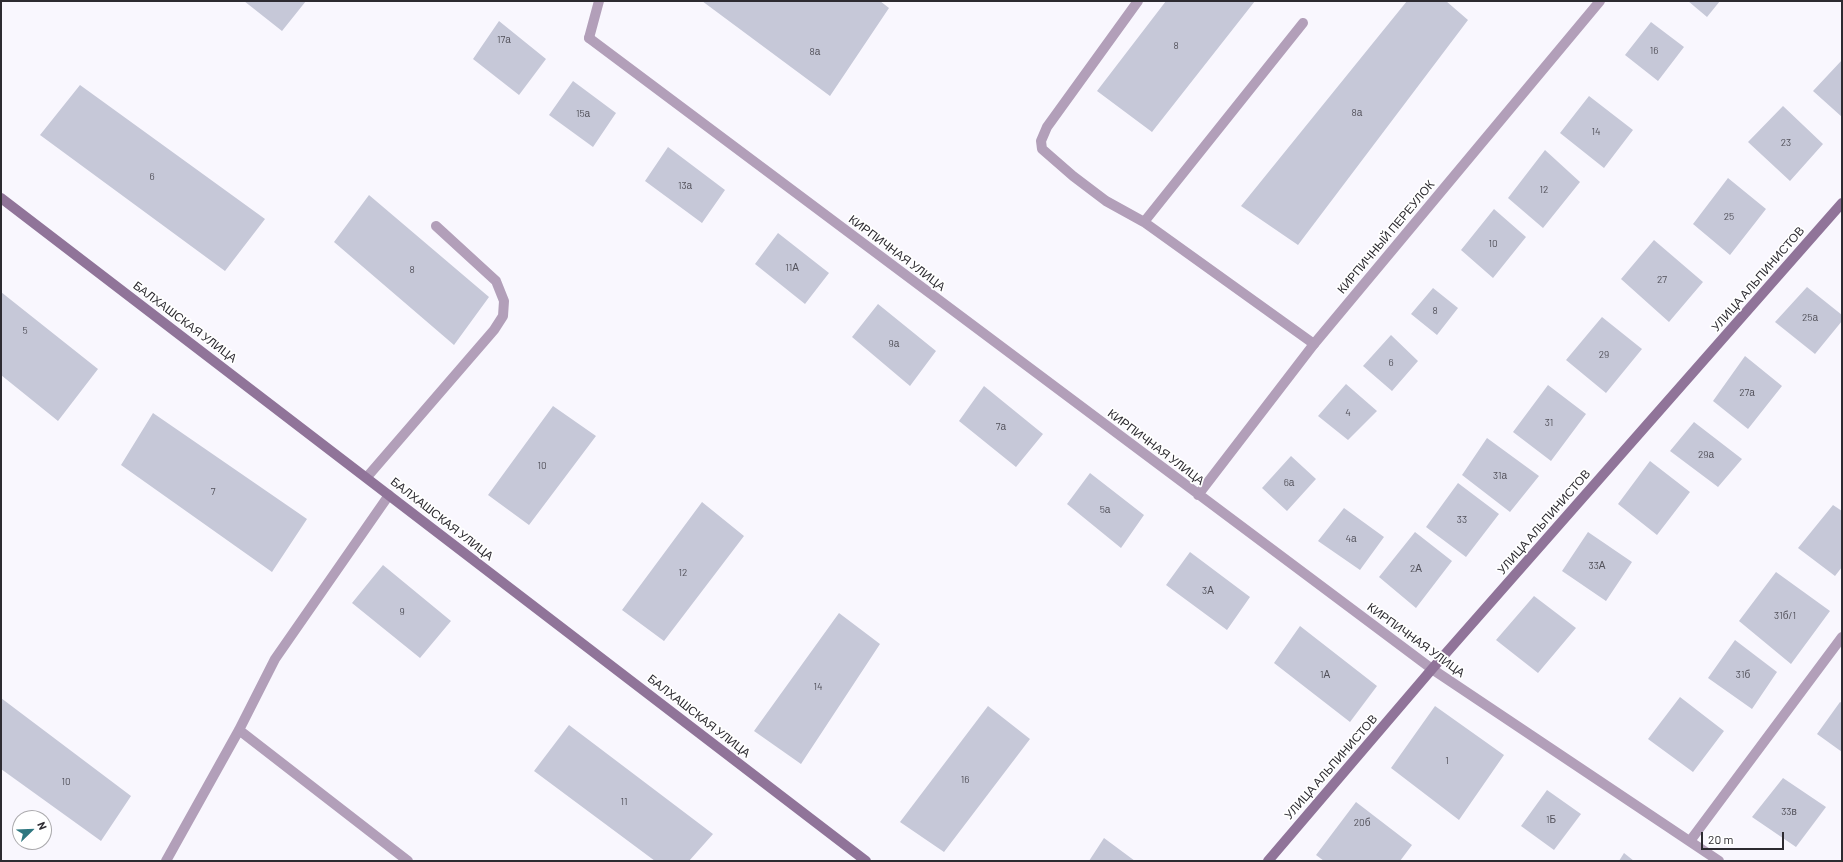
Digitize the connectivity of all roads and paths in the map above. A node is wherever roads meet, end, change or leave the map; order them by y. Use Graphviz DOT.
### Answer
graph roads {
  1 [pos="599,1"];
  2 [pos="1138,1"];
  3 [pos="1600,1"];
  4 [pos="1303,23"];
  5 [pos="1,198"];
  6 [pos="1842,203"];
  7 [pos="1144,222"];
  8 [pos="436,226"];
  9 [pos="1314,344"];
  10 [pos="367,477"];
  11 [pos="389,495"];
  12 [pos="1198,495"];
  13 [pos="1842,637"];
  14 [pos="1432,669"];
  15 [pos="239,730"];
  16 [pos="1690,841"];
  17 [pos="166,861"];
  18 [pos="408,861"];
  19 [pos="866,861"];
  20 [pos="1268,861"];
  21 [pos="1719,861"];
  1 -- 12 [label="street, КИРПИЧНАЯ УЛИЦА"];
  2 -- 7 [label="street"];
  3 -- 9 [label="street, КИРПИЧНЫЙ ПЕРЕУЛОК"];
  4 -- 7 [label="street"];
  5 -- 10 [label="street, БАЛХАШСКАЯ УЛИЦА"];
  6 -- 14 [label="street, УЛИЦА АЛЬПИНИСТОВ"];
  7 -- 9 [label="street"];
  8 -- 10 [label="street"];
  9 -- 12 [label="street, КИРПИЧНЫЙ ПЕРЕУЛОК"];
  10 -- 11 [label="street, БАЛХАШСКАЯ УЛИЦА"];
  11 -- 15 [label="street"];
  11 -- 19 [label="street, БАЛХАШСКАЯ УЛИЦА"];
  12 -- 14 [label="street, КИРПИЧНАЯ УЛИЦА"];
  13 -- 16 [label="street"];
  14 -- 16 [label="street, КИРПИЧНАЯ УЛИЦА"];
  14 -- 20 [label="street, УЛИЦА АЛЬПИНИСТОВ"];
  15 -- 17 [label="street"];
  15 -- 18 [label="street"];
  16 -- 21 [label="street, КИРПИЧНАЯ УЛИЦА"];
}
